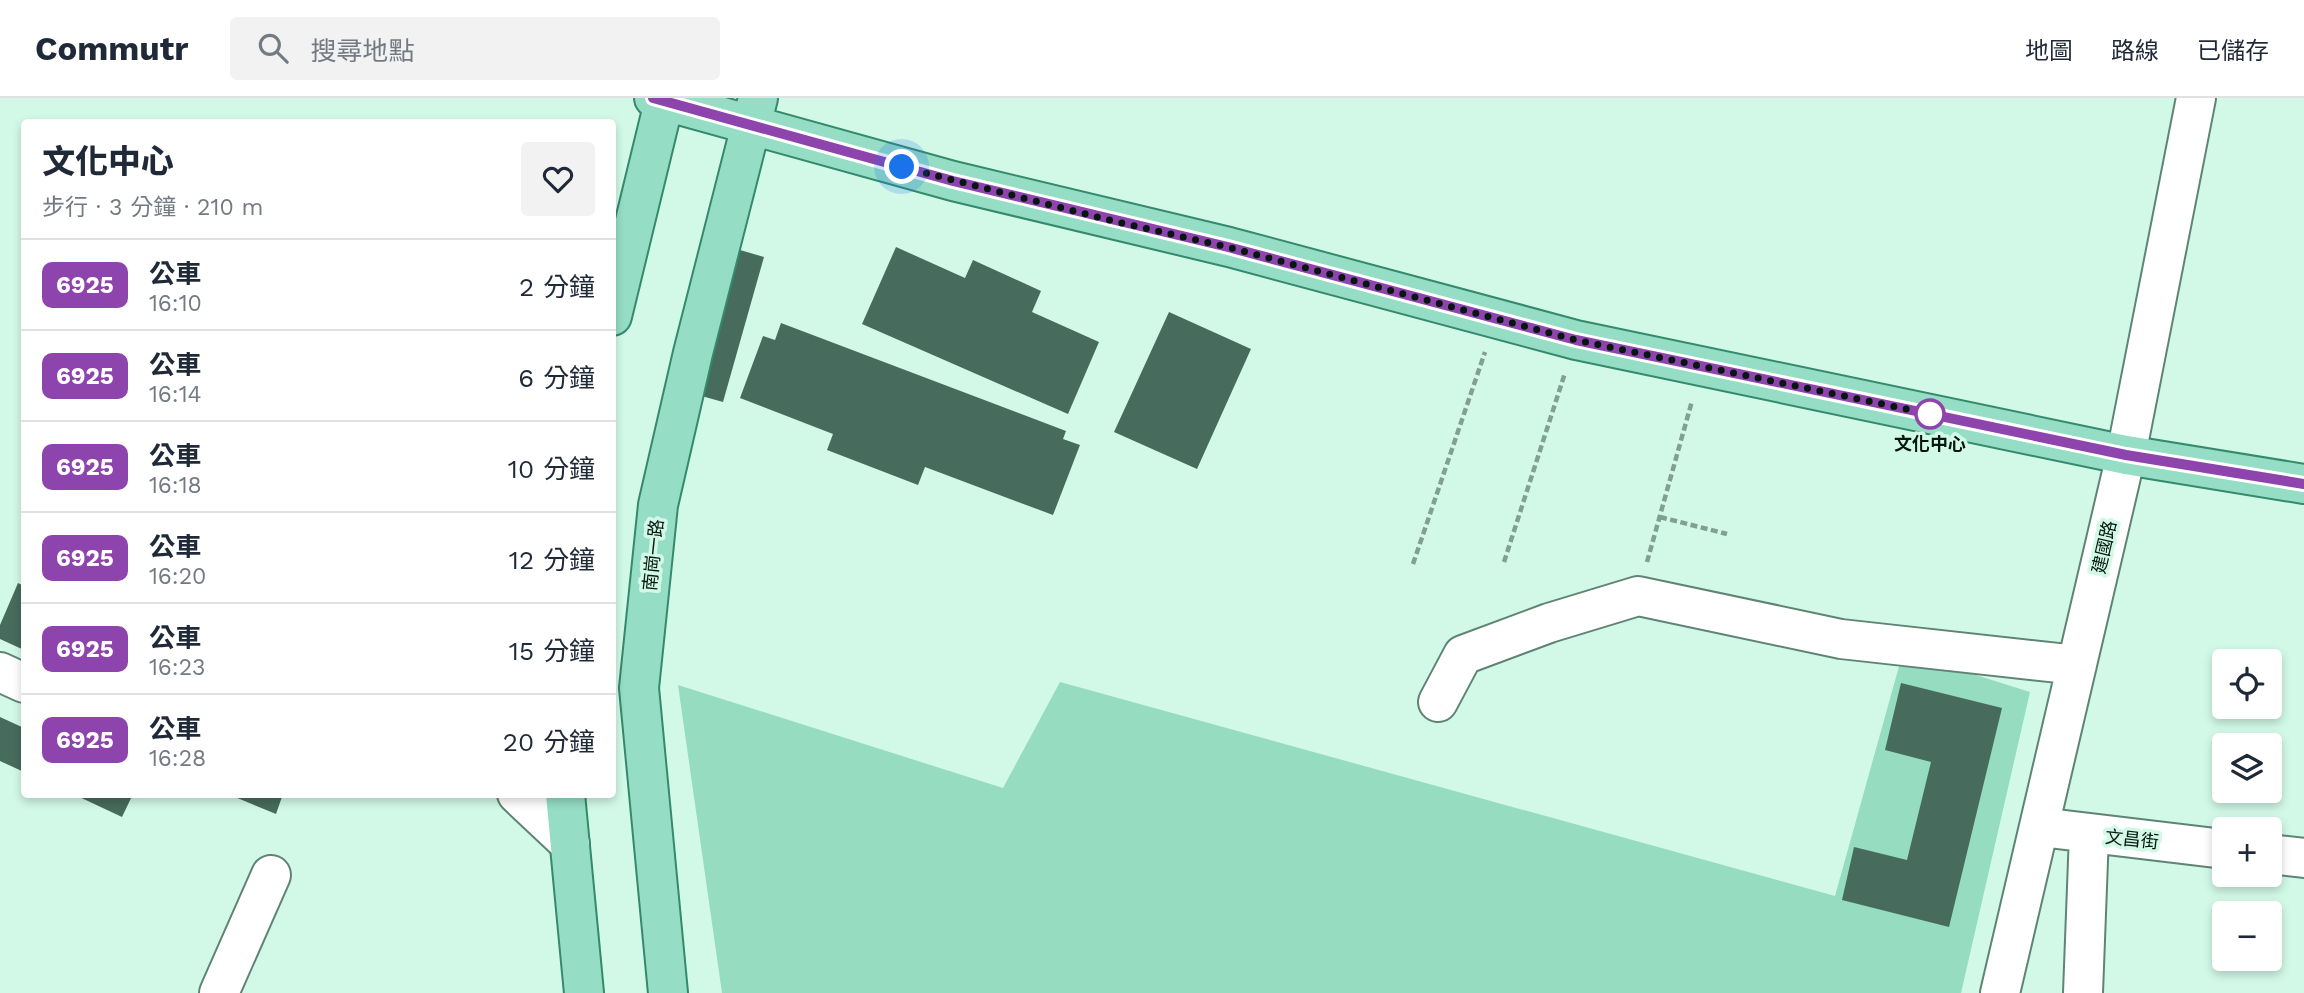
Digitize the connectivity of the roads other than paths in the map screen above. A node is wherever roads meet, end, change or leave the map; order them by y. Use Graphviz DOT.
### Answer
graph roads {
  1 [pos="2196,98"];
  2 [pos="661,99"];
  3 [pos="754,112"];
  4 [pos="616,298"];
  5 [pos="2126,455"];
  6 [pos="2304,484"];
  7 [pos="2077,665"];
  8 [pos="0,672"];
  9 [pos="21,682"];
  10 [pos="1438,702"];
  11 [pos="521,798"];
  12 [pos="565,798"];
  13 [pos="2040,827"];
  14 [pos="2089,834"];
  15 [pos="570,844"];
  16 [pos="2212,848"];
  17 [pos="2282,855"];
  18 [pos="2304,858"];
  19 [pos="271,875"];
  20 [pos="219,993"];
  21 [pos="584,993"];
  22 [pos="668,993"];
  23 [pos="2000,993"];
  24 [pos="2083,993"];
  1 -- 5 [label="street, 建國路"];
  2 -- 3 [label="main road"];
  2 -- 4 [label="main road"];
  3 -- 5 [label="main road"];
  3 -- 22 [label="main road, 南崗一路"];
  5 -- 6 [label="main road"];
  5 -- 7 [label="street, 建國路"];
  7 -- 10 [label="street"];
  7 -- 13 [label="street, 建國路"];
  8 -- 9 [label="street"];
  11 -- 15 [label="street"];
  12 -- 15 [label="main road"];
  13 -- 14 [label="street, 文昌街"];
  13 -- 23 [label="street, 建國路"];
  14 -- 16 [label="street, 文昌街"];
  14 -- 24 [label="street"];
  15 -- 21 [label="main road"];
  17 -- 18 [label="street"];
  19 -- 20 [label="street"];
}
